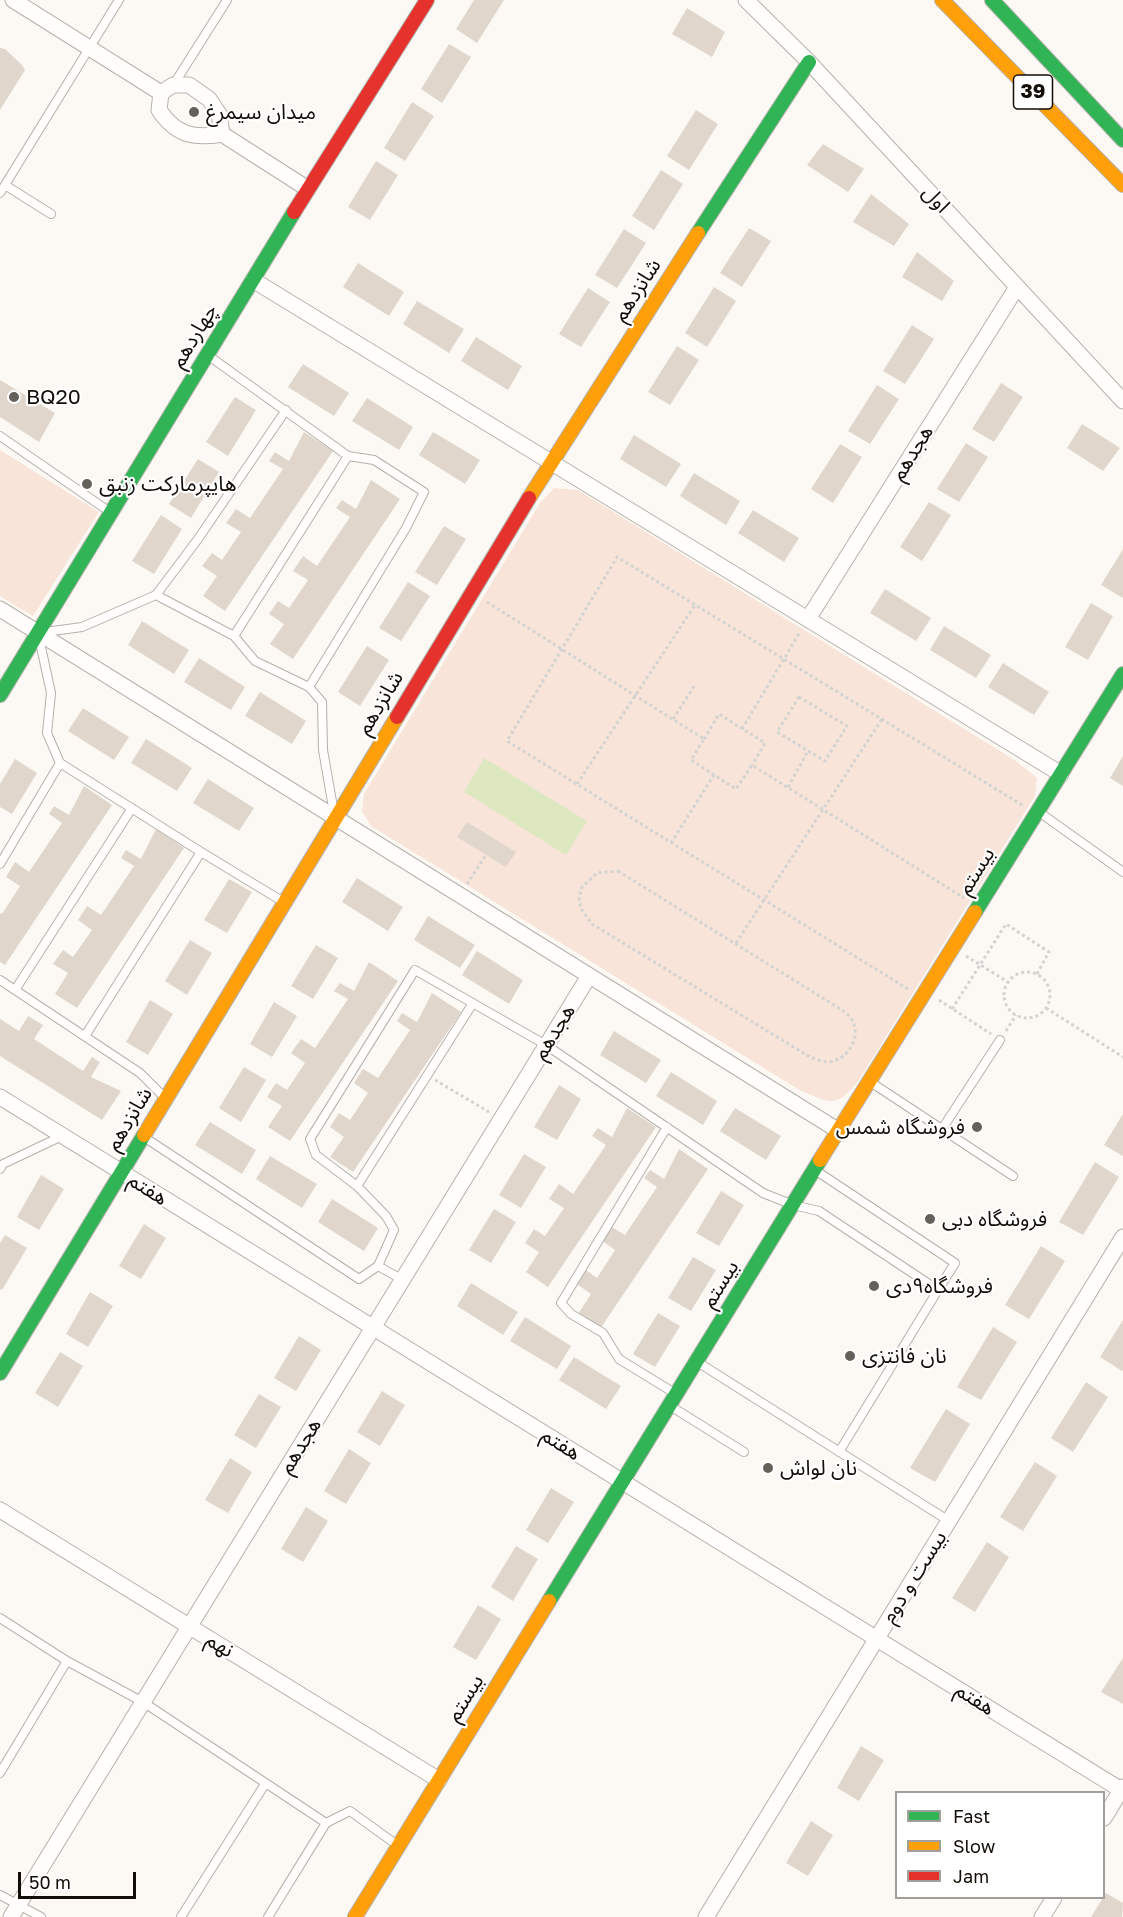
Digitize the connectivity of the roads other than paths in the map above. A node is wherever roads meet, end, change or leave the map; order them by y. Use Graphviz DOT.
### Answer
graph roads {
  1 [pos="13,0"];
  2 [pos="119,0"];
  3 [pos="228,0"];
  4 [pos="427,0"];
  5 [pos="746,0"];
  6 [pos="942,0"];
  7 [pos="992,0"];
  8 [pos="1007,0"];
  9 [pos="88,47"];
  10 [pos="1049,61"];
  11 [pos="809,62"];
  12 [pos="167,89"];
  13 [pos="222,134"];
  14 [pos="1123,140"];
  15 [pos="5,185"];
  16 [pos="1123,185"];
  17 [pos="308,189"];
  18 [pos="0,193"];
  19 [pos="51,214"];
  20 [pos="253,280"];
  21 [pos="1017,286"];
  22 [pos="207,355"];
  23 [pos="1123,401"];
  24 [pos="286,410"];
  25 [pos="0,436"];
  26 [pos="348,456"];
  27 [pos="551,462"];
  28 [pos="112,513"];
  29 [pos="156,595"];
  30 [pos="0,609"];
  31 [pos="808,619"];
  32 [pos="38,633"];
  33 [pos="234,636"];
  34 [pos="1123,674"];
  35 [pos="309,687"];
  36 [pos="0,695"];
  37 [pos="60,763"];
  38 [pos="1061,774"];
  39 [pos="132,808"];
  40 [pos="1038,811"];
  41 [pos="335,818"];
  42 [pos="201,852"];
  43 [pos="0,864"];
  44 [pos="1123,872"];
  45 [pos="284,902"];
  46 [pos="589,975"];
  47 [pos="0,980"];
  48 [pos="15,990"];
  49 [pos="473,1003"];
  50 [pos="85,1036"];
  51 [pos="1000,1040"];
  52 [pos="546,1045"];
  53 [pos="869,1081"];
  54 [pos="0,1098"];
  55 [pos="166,1099"];
  56 [pos="667,1127"];
  57 [pos="942,1129"];
  58 [pos="839,1131"];
  59 [pos="62,1136"];
  60 [pos="143,1136"];
  61 [pos="0,1169"];
  62 [pos="814,1170"];
  63 [pos="122,1173"];
  64 [pos="1013,1176"];
  65 [pos="357,1186"];
  66 [pos="793,1205"];
  67 [pos="1123,1237"];
  68 [pos="378,1266"];
  69 [pos="403,1280"];
  70 [pos="938,1290"];
  71 [pos="373,1328"];
  72 [pos="697,1361"];
  73 [pos="0,1373"];
  74 [pos="673,1400"];
  75 [pos="744,1452"];
  76 [pos="840,1452"];
  77 [pos="622,1482"];
  78 [pos="0,1510"];
  79 [pos="949,1521"];
  80 [pos="0,1618"];
  81 [pos="189,1626"];
  82 [pos="876,1638"];
  83 [pos="67,1661"];
  84 [pos="142,1702"];
  85 [pos="0,1773"];
  86 [pos="439,1780"];
  87 [pos="266,1784"];
  88 [pos="1122,1789"];
  89 [pos="1105,1816"];
  90 [pos="326,1823"];
  91 [pos="399,1846"];
  92 [pos="0,1895"];
  93 [pos="1053,1899"];
  94 [pos="15,1911"];
  95 [pos="41,1917"];
  96 [pos="181,1917"];
  97 [pos="268,1917"];
  98 [pos="355,1917"];
  99 [pos="706,1917"];
  100 [pos="1042,1917"];
  1 -- 9 [label="street"];
  2 -- 9 [label="lane"];
  3 -- 12 [label="lane"];
  4 -- 17 [label="street, چهاردهم"];
  5 -- 11 [label="street, اول"];
  6 -- 16 [label="street, 39"];
  7 -- 10 [label="street, 39"];
  8 -- 10 [label="street"];
  9 -- 12 [label="street"];
  9 -- 15 [label="lane"];
  10 -- 14 [label="street, 39"];
  11 -- 21 [label="street, اول"];
  11 -- 27 [label="street, شانزدهم"];
  12 -- 13 [label="street"];
  12 -- 13 [label="street"];
  13 -- 17 [label="street"];
  15 -- 18 [label="lane"];
  15 -- 19 [label="lane"];
  17 -- 20 [label="street, چهاردهم"];
  20 -- 22 [label="street, چهاردهم"];
  20 -- 27 [label="street"];
  21 -- 23 [label="street, اول"];
  21 -- 31 [label="street, هجدهم"];
  22 -- 24 [label="lane"];
  22 -- 28 [label="street, چهاردهم"];
  24 -- 26 [label="lane"];
  24 -- 29 [label="lane"];
  25 -- 28 [label="lane"];
  26 -- 33 [label="lane"];
  26 -- 35 [label="lane"];
  27 -- 31 [label="street"];
  27 -- 41 [label="street, شانزدهم"];
  28 -- 32 [label="street, چهاردهم"];
  29 -- 32 [label="lane"];
  29 -- 33 [label="lane"];
  30 -- 32 [label="street"];
  31 -- 38 [label="street"];
  32 -- 36 [label="street, چهاردهم"];
  32 -- 37 [label="lane"];
  32 -- 41 [label="street"];
  33 -- 35 [label="lane"];
  34 -- 38 [label="street, بیستم"];
  35 -- 41 [label="lane"];
  37 -- 39 [label="lane"];
  37 -- 43 [label="lane"];
  38 -- 40 [label="street, بیستم"];
  39 -- 42 [label="lane"];
  39 -- 48 [label="lane"];
  40 -- 44 [label="lane"];
  40 -- 53 [label="street, بیستم"];
  41 -- 45 [label="street, شانزدهم"];
  41 -- 46 [label="street"];
  42 -- 45 [label="lane"];
  42 -- 50 [label="lane"];
  45 -- 55 [label="street, شانزدهم"];
  46 -- 52 [label="street, هجدهم"];
  46 -- 58 [label="street"];
  47 -- 48 [label="lane"];
  48 -- 50 [label="lane"];
  49 -- 52 [label="lane"];
  49 -- 65 [label="lane"];
  49 -- 65 [label="lane"];
  50 -- 55 [label="lane"];
  51 -- 57 [label="lane"];
  52 -- 56 [label="lane"];
  52 -- 69 [label="street, هجدهم"];
  53 -- 57 [label="lane"];
  53 -- 58 [label="street, بیستم"];
  54 -- 59 [label="street, هفتم"];
  55 -- 60 [label="street, شانزدهم"];
  56 -- 66 [label="lane"];
  56 -- 74 [label="lane"];
  57 -- 64 [label="lane"];
  58 -- 62 [label="street, بیستم"];
  59 -- 61 [label="lane"];
  59 -- 63 [label="street, هفتم"];
  60 -- 63 [label="street, شانزدهم"];
  60 -- 68 [label="lane"];
  62 -- 66 [label="street, بیستم"];
  62 -- 70 [label="lane"];
  63 -- 71 [label="street, هفتم"];
  63 -- 73 [label="street, شانزدهم"];
  65 -- 68 [label="lane"];
  66 -- 70 [label="lane"];
  66 -- 72 [label="street, بیستم"];
  67 -- 79 [label="street, بیست و دوم"];
  68 -- 69 [label="lane"];
  69 -- 71 [label="street, هجدهم"];
  70 -- 76 [label="lane"];
  71 -- 77 [label="street, هفتم"];
  71 -- 81 [label="street, هجدهم"];
  72 -- 74 [label="street, بیستم"];
  72 -- 76 [label="lane"];
  74 -- 75 [label="lane"];
  74 -- 77 [label="street, بیستم"];
  76 -- 79 [label="lane"];
  77 -- 82 [label="street, هفتم"];
  77 -- 86 [label="street, بیستم"];
  78 -- 81 [label="street, نهم"];
  79 -- 82 [label="street, بیست و دوم"];
  80 -- 83 [label="lane"];
  81 -- 84 [label="street, هجدهم"];
  81 -- 86 [label="street, نهم"];
  82 -- 88 [label="street, هفتم"];
  82 -- 99 [label="street, بیست و دوم"];
  83 -- 84 [label="lane"];
  83 -- 85 [label="lane"];
  84 -- 87 [label="lane"];
  84 -- 94 [label="street, هجدهم"];
  86 -- 91 [label="street, بیستم"];
  87 -- 90 [label="lane"];
  87 -- 96 [label="lane"];
  88 -- 89 [label="street"];
  90 -- 91 [label="lane"];
  90 -- 97 [label="lane"];
  91 -- 98 [label="street, بیستم"];
  92 -- 94 [label="lane"];
  93 -- 100 [label="street"];
  94 -- 95 [label="lane"];
}
